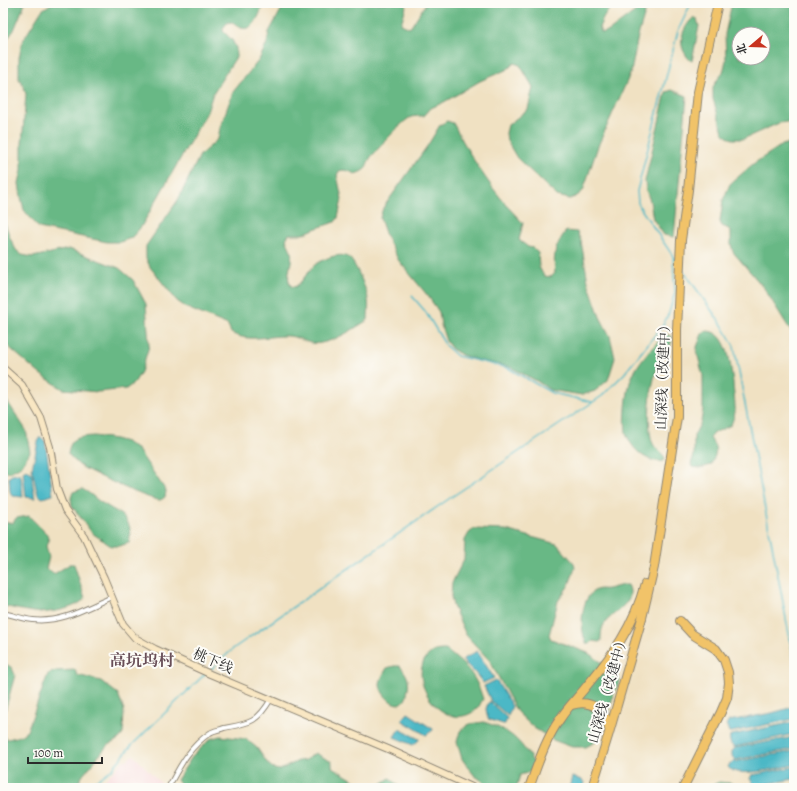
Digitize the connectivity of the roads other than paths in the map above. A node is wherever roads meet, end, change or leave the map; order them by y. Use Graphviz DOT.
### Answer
graph roads {
  1 [pos="718,3"];
  2 [pos="3,368"];
  3 [pos="660,526"];
  4 [pos="112,597"];
  5 [pos="3,613"];
  6 [pos="680,621"];
  7 [pos="271,699"];
  8 [pos="571,705"];
  9 [pos="610,733"];
  10 [pos="168,788"];
  11 [pos="474,788"];
  12 [pos="529,788"];
  13 [pos="592,788"];
  14 [pos="684,788"];
  1 -- 3 [label="highway, 山深线（改建中）"];
  2 -- 4 [label="main road, 桃下线"];
  3 -- 8 [label="highway"];
  3 -- 9 [label="highway, 山深线（改建中）"];
  4 -- 5 [label="street"];
  4 -- 7 [label="main road, 桃下线"];
  6 -- 14 [label="highway"];
  7 -- 10 [label="street"];
  7 -- 11 [label="main road, 桃下线"];
  8 -- 9 [label="highway"];
  8 -- 12 [label="highway"];
  9 -- 13 [label="highway, 山深线（改建中）"];
}
